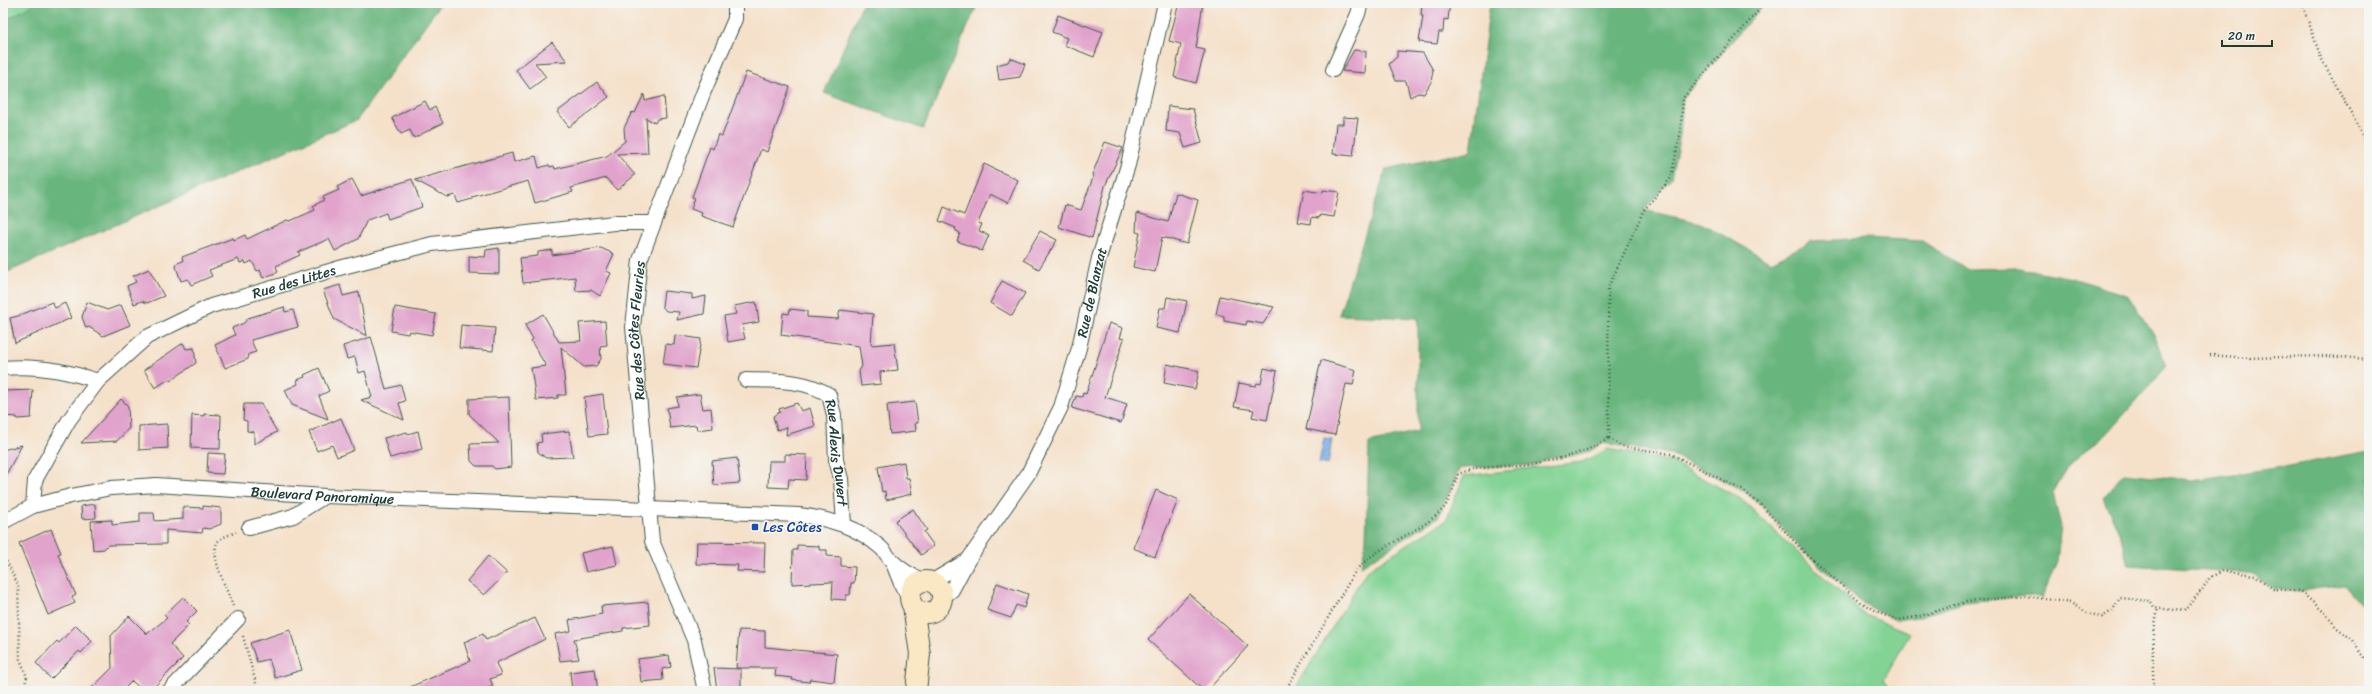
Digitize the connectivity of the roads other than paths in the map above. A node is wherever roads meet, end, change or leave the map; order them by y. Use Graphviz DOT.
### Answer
graph roads {
  1 [pos="735,3"];
  2 [pos="1165,3"];
  3 [pos="1361,3"];
  4 [pos="1333,70"];
  5 [pos="654,223"];
  6 [pos="3,368"];
  7 [pos="746,380"];
  8 [pos="98,381"];
  9 [pos="325,496"];
  10 [pos="33,506"];
  11 [pos="648,510"];
  12 [pos="3,522"];
  13 [pos="844,524"];
  14 [pos="249,528"];
  15 [pos="968,560"];
  16 [pos="892,561"];
  17 [pos="927,581"];
  18 [pos="912,603"];
  19 [pos="939,604"];
  20 [pos="238,619"];
  21 [pos="920,654"];
  22 [pos="169,691"];
  23 [pos="705,691"];
  24 [pos="916,691"];
  1 -- 5 [label="street, Rue des Côtes Fleuries"];
  2 -- 15 [label="street, Rue de Blanzat"];
  3 -- 4 [label="street"];
  5 -- 8 [label="street, Rue des Littes"];
  5 -- 11 [label="street, Rue des Côtes Fleuries"];
  6 -- 8 [label="street"];
  7 -- 13 [label="street, Rue Alexis Duvert"];
  8 -- 10 [label="street, Rue des Littes"];
  9 -- 10 [label="street, Boulevard Panoramique"];
  9 -- 11 [label="street, Boulevard Panoramique"];
  9 -- 14 [label="street"];
  10 -- 12 [label="street, Boulevard Panoramique"];
  11 -- 13 [label="street, Rue Alexis Duvert"];
  11 -- 23 [label="street, Rue des Côtes Fleuries"];
  13 -- 16 [label="street, Rue Alexis Duvert"];
  15 -- 17 [label="street, Rue de Blanzat"];
  15 -- 19 [label="street, Rue de Blanzat"];
  16 -- 17 [label="street, Rue Alexis Duvert"];
  16 -- 18 [label="street, Rue Alexis Duvert"];
  17 -- 18 [label="street"];
  17 -- 19 [label="street"];
  18 -- 19 [label="street"];
  18 -- 21 [label="street, Rue de Blanzat"];
  19 -- 21 [label="street, Rue de Blanzat"];
  20 -- 22 [label="street"];
  21 -- 24 [label="street, Rue de Blanzat"];
}
